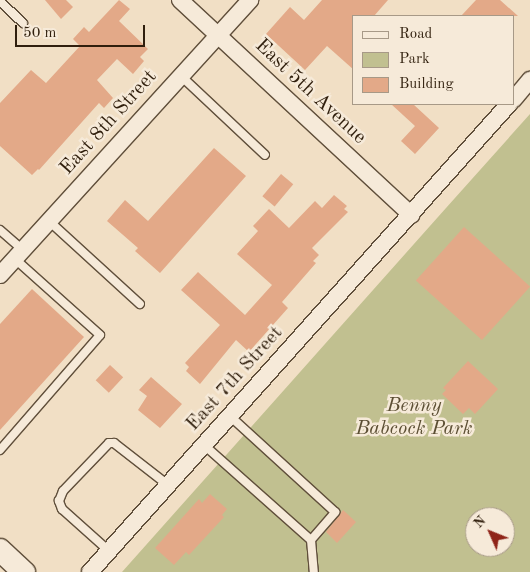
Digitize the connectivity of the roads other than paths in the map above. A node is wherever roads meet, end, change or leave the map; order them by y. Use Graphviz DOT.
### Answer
graph roads {
  1 [pos="180,0"];
  2 [pos="250,0"];
  3 [pos="0,1"];
  4 [pos="23,23"];
  5 [pos="218,35"];
  6 [pos="181,76"];
  7 [pos="530,80"];
  8 [pos="515,97"];
  9 [pos="508,105"];
  10 [pos="264,155"];
  11 [pos="411,215"];
  12 [pos="49,221"];
  13 [pos="0,230"];
  14 [pos="19,254"];
  15 [pos="0,275"];
  16 [pos="140,304"];
  17 [pos="230,416"];
  18 [pos="204,445"];
  19 [pos="0,450"];
  20 [pos="168,486"];
  21 [pos="311,540"];
  22 [pos="0,550"];
  23 [pos="109,551"];
  24 [pos="24,572"];
  25 [pos="90,572"];
  26 [pos="314,572"];
  1 -- 5 [label="street, East 5th Avenue"];
  2 -- 5 [label="street, East 8th Street"];
  3 -- 4 [label="lane"];
  5 -- 6 [label="street, East 8th Street"];
  5 -- 11 [label="street, East 5th Avenue"];
  6 -- 10 [label="lane"];
  6 -- 12 [label="street, East 8th Street"];
  7 -- 8 [label="street"];
  9 -- 11 [label="street, East 7th Street"];
  11 -- 17 [label="street, East 7th Street"];
  12 -- 14 [label="street, East 8th Street"];
  12 -- 16 [label="lane"];
  13 -- 14 [label="lane"];
  14 -- 15 [label="street, East 8th Street"];
  14 -- 19 [label="lane"];
  17 -- 18 [label="street, East 7th Street"];
  17 -- 21 [label="lane"];
  18 -- 20 [label="street, East 7th Street"];
  18 -- 21 [label="lane"];
  20 -- 23 [label="street, East 7th Street"];
  20 -- 23 [label="lane"];
  21 -- 26 [label="lane"];
  22 -- 24 [label="main road"];
  23 -- 25 [label="street, East 7th Street"];
}
